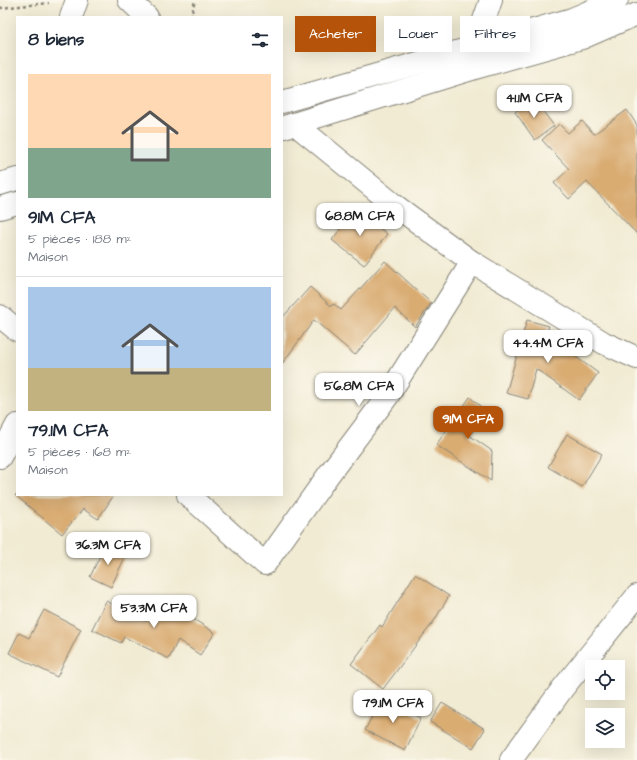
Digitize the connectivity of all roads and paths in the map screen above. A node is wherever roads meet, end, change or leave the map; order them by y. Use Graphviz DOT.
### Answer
graph roads {
  1 [pos="76,0"];
  2 [pos="129,0"];
  3 [pos="195,0"];
  4 [pos="491,0"];
  5 [pos="617,0"];
  6 [pos="0,8"];
  7 [pos="637,14"];
  8 [pos="71,16"];
  9 [pos="145,16"];
  10 [pos="192,16"];
  11 [pos="485,16"];
  12 [pos="530,31"];
  13 [pos="460,51"];
  14 [pos="283,102"];
  15 [pos="289,126"];
  16 [pos="16,179"];
  17 [pos="0,184"];
  18 [pos="16,203"];
  19 [pos="0,208"];
  20 [pos="472,262"];
  21 [pos="0,316"];
  22 [pos="16,329"];
  23 [pos="637,358"];
  24 [pos="16,427"];
  25 [pos="0,457"];
  26 [pos="189,496"];
  27 [pos="637,596"];
  28 [pos="511,760"];
  1 -- 6 [label="path"];
  1 -- 8 [label="street"];
  2 -- 9 [label="street"];
  3 -- 10 [label="path"];
  4 -- 11 [label="street"];
  5 -- 12 [label="street"];
  7 -- 15 [label="street"];
  13 -- 14 [label="street"];
  15 -- 20 [label="street"];
  16 -- 17 [label="street"];
  18 -- 19 [label="street"];
  20 -- 23 [label="street"];
  20 -- 26 [label="street"];
  21 -- 22 [label="street"];
  24 -- 25 [label="street"];
  27 -- 28 [label="street"];
}
